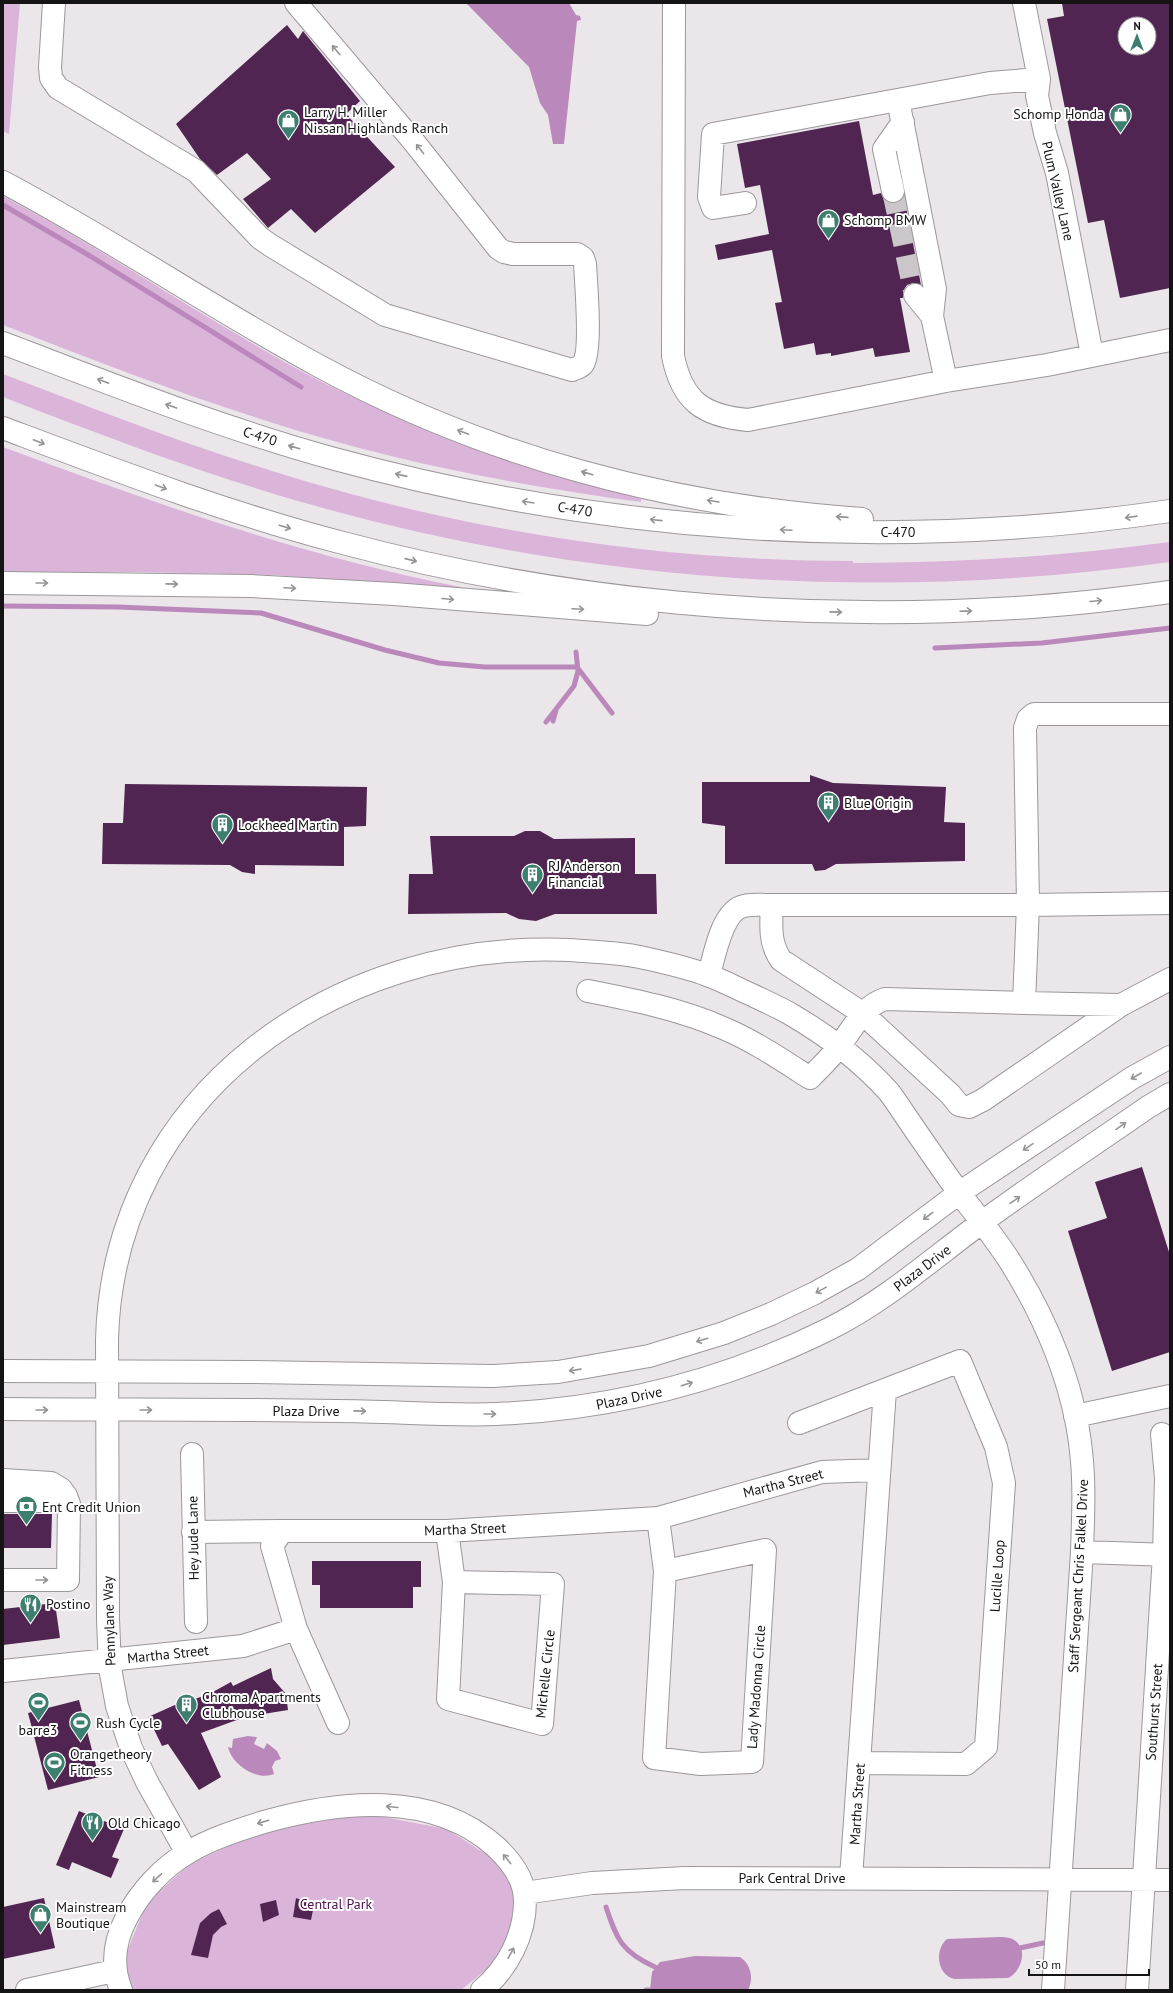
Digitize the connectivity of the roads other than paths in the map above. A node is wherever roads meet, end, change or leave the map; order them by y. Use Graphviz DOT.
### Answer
graph roads {
  1 [pos="54,3"];
  2 [pos="296,3"];
  3 [pos="674,3"];
  4 [pos="1024,3"];
  5 [pos="1039,79"];
  6 [pos="898,100"];
  7 [pos="903,122"];
  8 [pos="3,182"];
  9 [pos="893,191"];
  10 [pos="745,203"];
  11 [pos="915,295"];
  12 [pos="932,316"];
  13 [pos="1170,340"];
  14 [pos="3,343"];
  15 [pos="1092,355"];
  16 [pos="946,381"];
  17 [pos="3,428"];
  18 [pos="1170,511"];
  19 [pos="1091,521"];
  20 [pos="3,583"];
  21 [pos="1170,592"];
  22 [pos="798,610"];
  23 [pos="1170,714"];
  24 [pos="1170,902"];
  25 [pos="772,905"];
  26 [pos="1028,905"];
  27 [pos="709,975"];
  28 [pos="1170,979"];
  29 [pos="588,991"];
  30 [pos="1024,1003"];
  31 [pos="1121,1005"];
  32 [pos="862,1013"];
  33 [pos="840,1046"];
  34 [pos="1170,1057"];
  35 [pos="1170,1094"];
  36 [pos="959,1193"];
  37 [pos="983,1222"];
  38 [pos="3,1371"];
  39 [pos="107,1371"];
  40 [pos="885,1390"];
  41 [pos="1170,1396"];
  42 [pos="3,1409"];
  43 [pos="107,1410"];
  44 [pos="1075,1416"];
  45 [pos="799,1423"];
  46 [pos="1162,1434"];
  47 [pos="192,1454"];
  48 [pos="879,1470"];
  49 [pos="1168,1478"];
  50 [pos="3,1480"];
  51 [pos="3,1492"];
  52 [pos="3,1500"];
  53 [pos="67,1500"];
  54 [pos="658,1518"];
  55 [pos="282,1531"];
  56 [pos="447,1531"];
  57 [pos="192,1532"];
  58 [pos="1082,1552"];
  59 [pos="1167,1555"];
  60 [pos="665,1571"];
  61 [pos="3,1580"];
  62 [pos="454,1582"];
  63 [pos="196,1622"];
  64 [pos="296,1629"];
  65 [pos="110,1660"];
  66 [pos="3,1671"];
  67 [pos="338,1723"];
  68 [pos="860,1763"];
  69 [pos="187,1853"];
  70 [pos="852,1878"];
  71 [pos="1060,1879"];
  72 [pos="1144,1879"];
  73 [pos="1170,1880"];
  74 [pos="525,1893"];
  75 [pos="118,1980"];
  76 [pos="27,1990"];
  77 [pos="482,1990"];
  78 [pos="1053,1990"];
  79 [pos="1137,1990"];
  1 -- 2 [label="main road, one-way"];
  3 -- 16 [label="main road"];
  4 -- 5 [label="main road, Plum Valley Lane"];
  5 -- 6 [label="main road"];
  5 -- 15 [label="main road, Plum Valley Lane"];
  6 -- 7 [label="main road"];
  6 -- 10 [label="main road"];
  7 -- 9 [label="main road"];
  7 -- 12 [label="main road"];
  19 -- 8 [label="main road, one-way"];
  11 -- 12 [label="main road"];
  12 -- 16 [label="main road"];
  13 -- 15 [label="main road"];
  19 -- 14 [label="main road, C-470, one-way"];
  15 -- 16 [label="main road"];
  17 -- 22 [label="main road, one-way"];
  18 -- 19 [label="main road, C-470, one-way"];
  20 -- 22 [label="main road, one-way"];
  22 -- 21 [label="main road, one-way"];
  23 -- 26 [label="main road"];
  24 -- 26 [label="main road"];
  25 -- 26 [label="main road"];
  25 -- 27 [label="main road"];
  25 -- 32 [label="main road"];
  26 -- 30 [label="main road"];
  27 -- 33 [label="main road, Staff Sergeant Chris Falkel Drive"];
  27 -- 39 [label="main road, Pennylane Way"];
  28 -- 31 [label="main road"];
  29 -- 33 [label="main road"];
  30 -- 31 [label="main road"];
  30 -- 32 [label="main road"];
  31 -- 32 [label="main road"];
  32 -- 33 [label="main road"];
  33 -- 36 [label="main road, Staff Sergeant Chris Falkel Drive"];
  34 -- 36 [label="main road, one-way"];
  37 -- 35 [label="main road, Plaza Drive, one-way"];
  36 -- 37 [label="main road, Staff Sergeant Chris Falkel Drive"];
  36 -- 39 [label="main road, one-way"];
  43 -- 37 [label="main road, Plaza Drive, one-way"];
  37 -- 44 [label="main road, Staff Sergeant Chris Falkel Drive"];
  38 -- 39 [label="main road"];
  39 -- 43 [label="main road, Pennylane Way"];
  40 -- 45 [label="main road, Lucille Loop"];
  40 -- 48 [label="main road"];
  40 -- 68 [label="main road, Lucille Loop"];
  41 -- 44 [label="main road"];
  42 -- 43 [label="main road, Plaza Drive, one-way"];
  43 -- 65 [label="main road, Pennylane Way"];
  44 -- 58 [label="main road, Staff Sergeant Chris Falkel Drive"];
  46 -- 49 [label="main road, Southurst Street"];
  47 -- 57 [label="main road, Hey Jude Lane"];
  48 -- 54 [label="main road, Martha Street"];
  48 -- 68 [label="main road, Martha Street"];
  49 -- 59 [label="main road, Southurst Street"];
  50 -- 53 [label="main road"];
  51 -- 53 [label="main road"];
  52 -- 53 [label="main road"];
  61 -- 53 [label="main road, one-way"];
  54 -- 56 [label="main road, Martha Street"];
  54 -- 60 [label="main road, Lady Madonna Circle"];
  55 -- 56 [label="main road, Martha Street"];
  55 -- 57 [label="main road, Martha Street"];
  55 -- 64 [label="main road"];
  56 -- 62 [label="main road, Michelle Circle"];
  57 -- 63 [label="main road, Hey Jude Lane"];
  58 -- 59 [label="main road"];
  58 -- 71 [label="main road, Staff Sergeant Chris Falkel Drive"];
  59 -- 72 [label="main road, Southurst Street"];
  60 -- 60 [label="main road, Lady Madonna Circle"];
  62 -- 62 [label="main road, Michelle Circle"];
  64 -- 65 [label="main road, Martha Street"];
  64 -- 67 [label="main road"];
  65 -- 66 [label="main road, Martha Street"];
  65 -- 69 [label="main road, Pennylane Way"];
  68 -- 70 [label="main road, Martha Street"];
  74 -- 69 [label="main road, one-way"];
  69 -- 75 [label="main road, one-way"];
  70 -- 71 [label="main road, Park Central Drive"];
  70 -- 74 [label="main road, Park Central Drive"];
  71 -- 72 [label="main road, Park Central Drive"];
  71 -- 78 [label="main road, Staff Sergeant Chris Falkel Drive"];
  72 -- 73 [label="main road, Park Central Drive"];
  72 -- 79 [label="main road, Southurst Street"];
  77 -- 74 [label="main road, one-way"];
  75 -- 76 [label="main road"];
}
